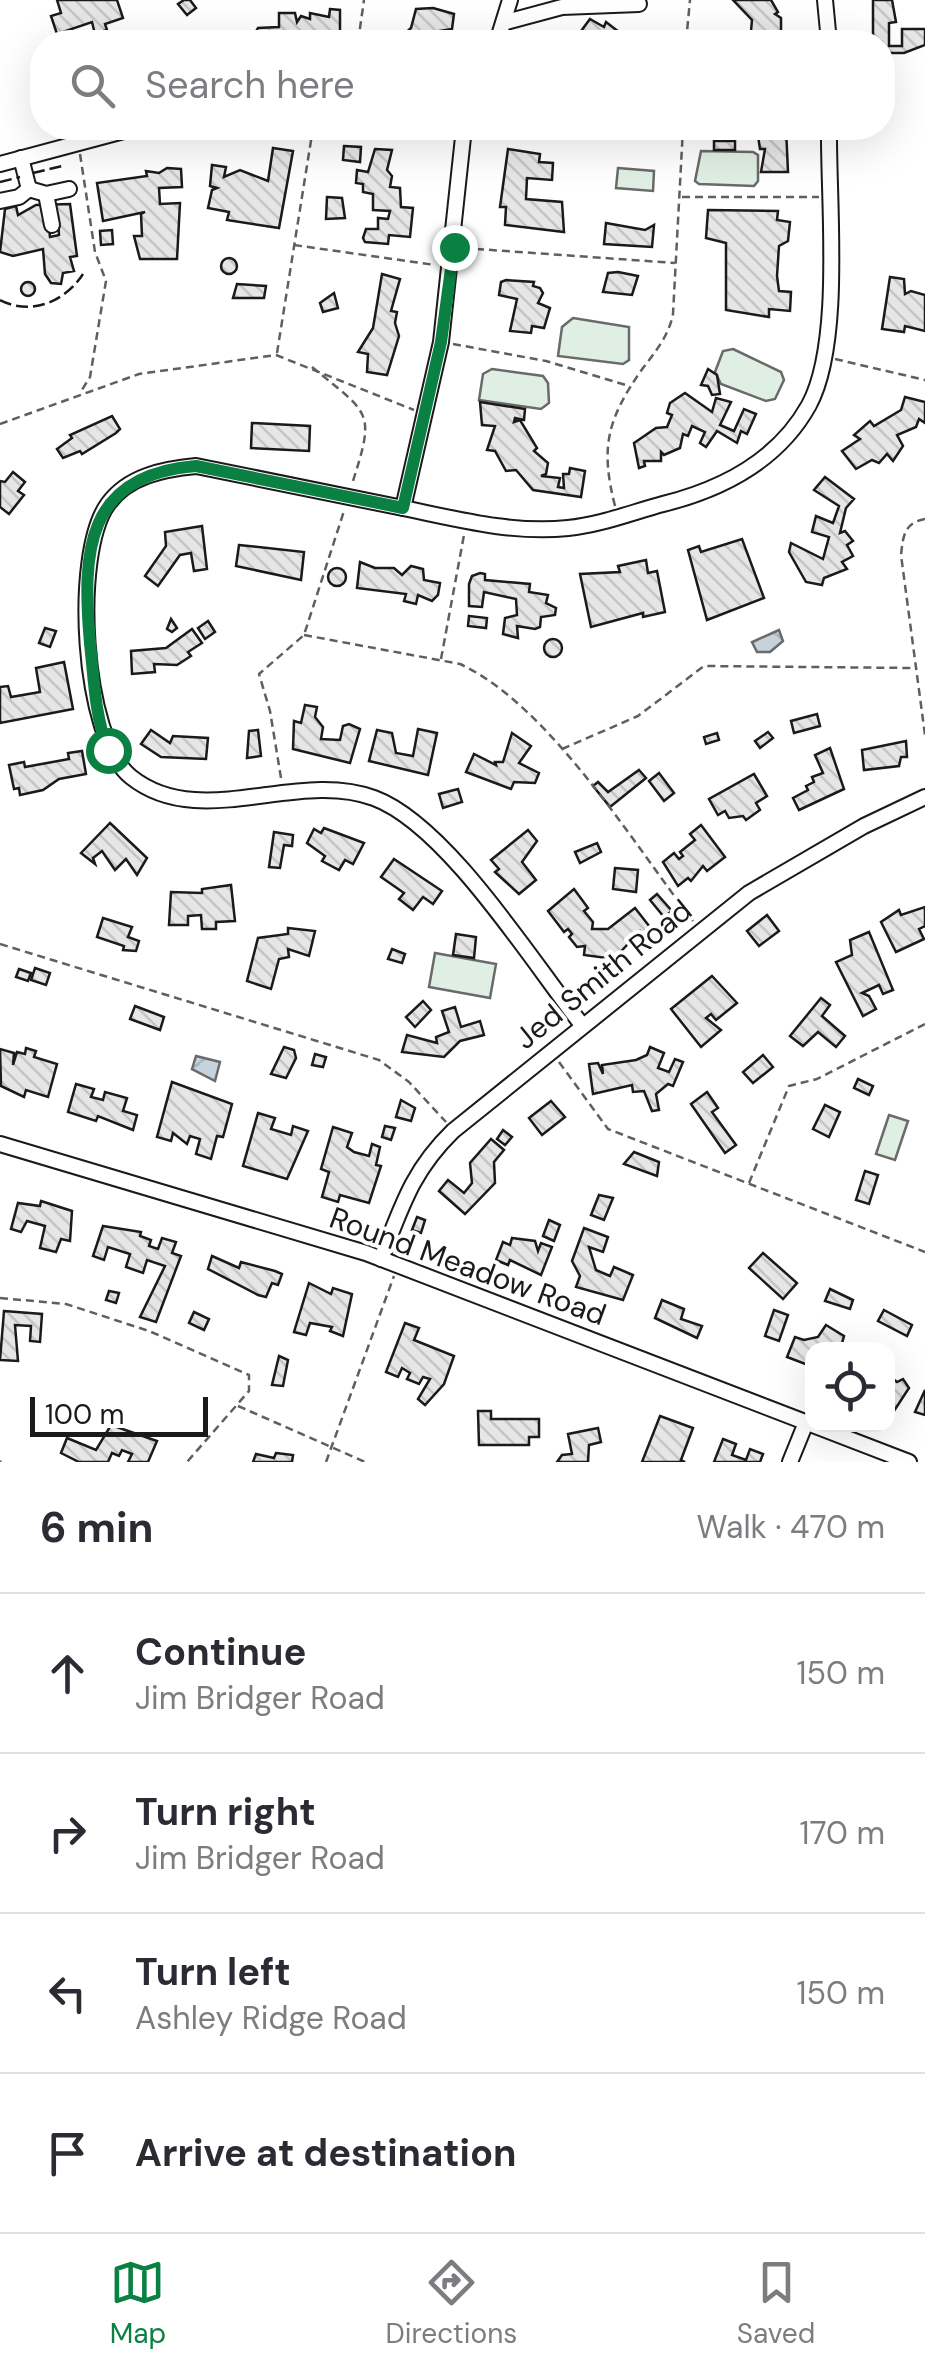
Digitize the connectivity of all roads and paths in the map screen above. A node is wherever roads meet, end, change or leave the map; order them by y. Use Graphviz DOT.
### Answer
graph roads {
  1 [pos="364,0"];
  2 [pos="510,0"];
  3 [pos="690,0"];
  4 [pos="825,0"];
  5 [pos="638,4"];
  6 [pos="506,22"];
  7 [pos="360,30"];
  8 [pos="502,30"];
  9 [pos="687,30"];
  10 [pos="829,30"];
  11 [pos="89,140"];
  12 [pos="311,140"];
  13 [pos="463,140"];
  14 [pos="682,140"];
  15 [pos="829,140"];
  16 [pos="78,143"];
  17 [pos="21,158"];
  18 [pos="0,164"];
  19 [pos="29,189"];
  20 [pos="69,189"];
  21 [pos="46,194"];
  22 [pos="680,196"];
  23 [pos="828,198"];
  24 [pos="0,201"];
  25 [pos="52,226"];
  26 [pos="294,245"];
  27 [pos="454,247"];
  28 [pos="676,263"];
  29 [pos="451,267"];
  30 [pos="441,342"];
  31 [pos="276,355"];
  32 [pos="824,356"];
  33 [pos="925,380"];
  34 [pos="630,386"];
  35 [pos="80,394"];
  36 [pos="424,415"];
  37 [pos="0,424"];
  38 [pos="403,508"];
  39 [pos="618,516"];
  40 [pos="925,519"];
  41 [pos="467,522"];
  42 [pos="440,661"];
  43 [pos="915,668"];
  44 [pos="925,736"];
  45 [pos="561,750"];
  46 [pos="283,792"];
  47 [pos="925,797"];
  48 [pos="693,921"];
  49 [pos="0,944"];
  50 [pos="925,1024"];
  51 [pos="582,1025"];
  52 [pos="551,1050"];
  53 [pos="453,1131"];
  54 [pos="0,1144"];
  55 [pos="748,1184"];
  56 [pos="925,1252"];
  57 [pos="381,1259"];
  58 [pos="398,1265"];
  59 [pos="0,1298"];
  60 [pos="237,1405"];
  61 [pos="805,1425"];
  62 [pos="825,1432"];
  63 [pos="330,1445"];
  64 [pos="187,1462"];
  65 [pos="326,1462"];
  66 [pos="365,1462"];
  67 [pos="790,1462"];
  68 [pos="909,1462"];
  1 -- 7 [label="path"];
  2 -- 6 [label="street"];
  3 -- 9 [label="path"];
  4 -- 10 [label="street"];
  5 -- 6 [label="street"];
  6 -- 8 [label="street"];
  11 -- 16 [label="street"];
  12 -- 26 [label="path"];
  13 -- 27 [label="street"];
  14 -- 22 [label="path"];
  15 -- 23 [label="street"];
  16 -- 17 [label="street"];
  16 -- 35 [label="path"];
  17 -- 18 [label="street"];
  17 -- 19 [label="street"];
  19 -- 21 [label="street"];
  19 -- 24 [label="street"];
  20 -- 21 [label="street"];
  21 -- 25 [label="street"];
  22 -- 23 [label="path"];
  22 -- 28 [label="path"];
  23 -- 32 [label="street"];
  26 -- 29 [label="path"];
  26 -- 31 [label="path"];
  27 -- 28 [label="path"];
  27 -- 29 [label="street"];
  28 -- 34 [label="path"];
  29 -- 30 [label="street"];
  30 -- 34 [label="path"];
  30 -- 36 [label="street"];
  31 -- 35 [label="path"];
  31 -- 36 [label="path"];
  32 -- 33 [label="path"];
  32 -- 39 [label="street"];
  34 -- 39 [label="path"];
  35 -- 37 [label="path"];
  36 -- 38 [label="street"];
  38 -- 41 [label="street"];
  38 -- 46 [label="street"];
  39 -- 41 [label="street"];
  40 -- 43 [label="path"];
  41 -- 42 [label="path"];
  42 -- 45 [label="path"];
  42 -- 46 [label="path"];
  43 -- 44 [label="path"];
  43 -- 45 [label="path"];
  45 -- 48 [label="path"];
  46 -- 51 [label="street"];
  47 -- 51 [label="street, Jed Smith Road"];
  49 -- 53 [label="path"];
  50 -- 55 [label="path"];
  51 -- 52 [label="street, Jed Smith Road"];
  52 -- 53 [label="street, Jed Smith Road"];
  52 -- 55 [label="path"];
  53 -- 57 [label="street, Jed Smith Road"];
  54 -- 57 [label="street, Round Meadow Road"];
  55 -- 56 [label="path"];
  57 -- 58 [label="street, Round Meadow Road"];
  58 -- 61 [label="street, Round Meadow Road"];
  58 -- 63 [label="path"];
  59 -- 60 [label="path"];
  60 -- 63 [label="path"];
  60 -- 64 [label="path"];
  61 -- 67 [label="street"];
  62 -- 68 [label="street, Round Meadow Road"];
  63 -- 65 [label="path"];
  63 -- 66 [label="path"];
}
